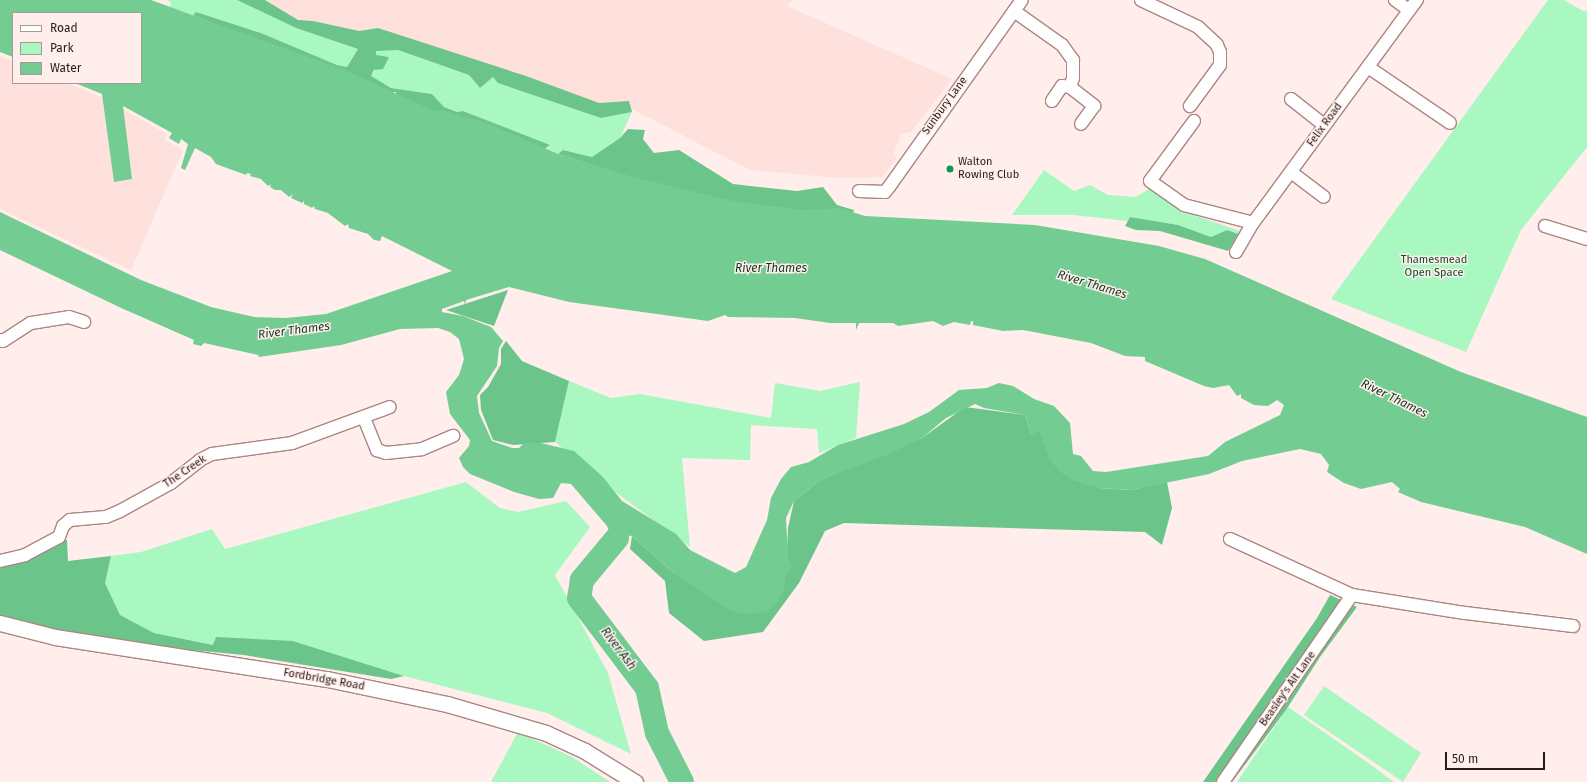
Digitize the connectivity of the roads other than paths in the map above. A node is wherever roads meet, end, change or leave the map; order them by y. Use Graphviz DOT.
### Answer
graph roads {
  1 [pos="1022,0"];
  2 [pos="1141,0"];
  3 [pos="1395,0"];
  4 [pos="1417,0"];
  5 [pos="1409,10"];
  6 [pos="1014,11"];
  7 [pos="1368,67"];
  8 [pos="1070,87"];
  9 [pos="1291,99"];
  10 [pos="1052,101"];
  11 [pos="1190,106"];
  12 [pos="1194,121"];
  13 [pos="1450,123"];
  14 [pos="1080,124"];
  15 [pos="1324,125"];
  16 [pos="1291,172"];
  17 [pos="859,191"];
  18 [pos="1324,197"];
  19 [pos="1253,223"];
  20 [pos="1545,226"];
  21 [pos="1587,239"];
  22 [pos="1236,252"];
  23 [pos="84,322"];
  24 [pos="0,340"];
  25 [pos="390,407"];
  26 [pos="364,418"];
  27 [pos="454,436"];
  28 [pos="1230,540"];
  29 [pos="0,562"];
  30 [pos="1352,595"];
  31 [pos="0,623"];
  32 [pos="1573,626"];
  33 [pos="635,782"];
  34 [pos="1223,782"];
  1 -- 6 [label="street, Sunbury Lane"];
  2 -- 11 [label="street"];
  3 -- 5 [label="street"];
  4 -- 5 [label="street, Felix Road"];
  5 -- 7 [label="street, Felix Road"];
  6 -- 8 [label="street"];
  6 -- 17 [label="street, Sunbury Lane"];
  7 -- 13 [label="street"];
  7 -- 15 [label="street, Felix Road"];
  8 -- 10 [label="street"];
  8 -- 14 [label="street"];
  9 -- 15 [label="street"];
  12 -- 19 [label="street"];
  15 -- 16 [label="street, Felix Road"];
  16 -- 18 [label="street"];
  16 -- 19 [label="street, Felix Road"];
  19 -- 22 [label="street, Felix Road"];
  20 -- 21 [label="street"];
  23 -- 24 [label="street"];
  25 -- 26 [label="street, The Creek"];
  26 -- 27 [label="street"];
  26 -- 29 [label="street, The Creek"];
  28 -- 30 [label="street"];
  30 -- 32 [label="street"];
  30 -- 34 [label="street, Beasley's Ait Lane"];
  31 -- 33 [label="street, Fordbridge Road"];
}
